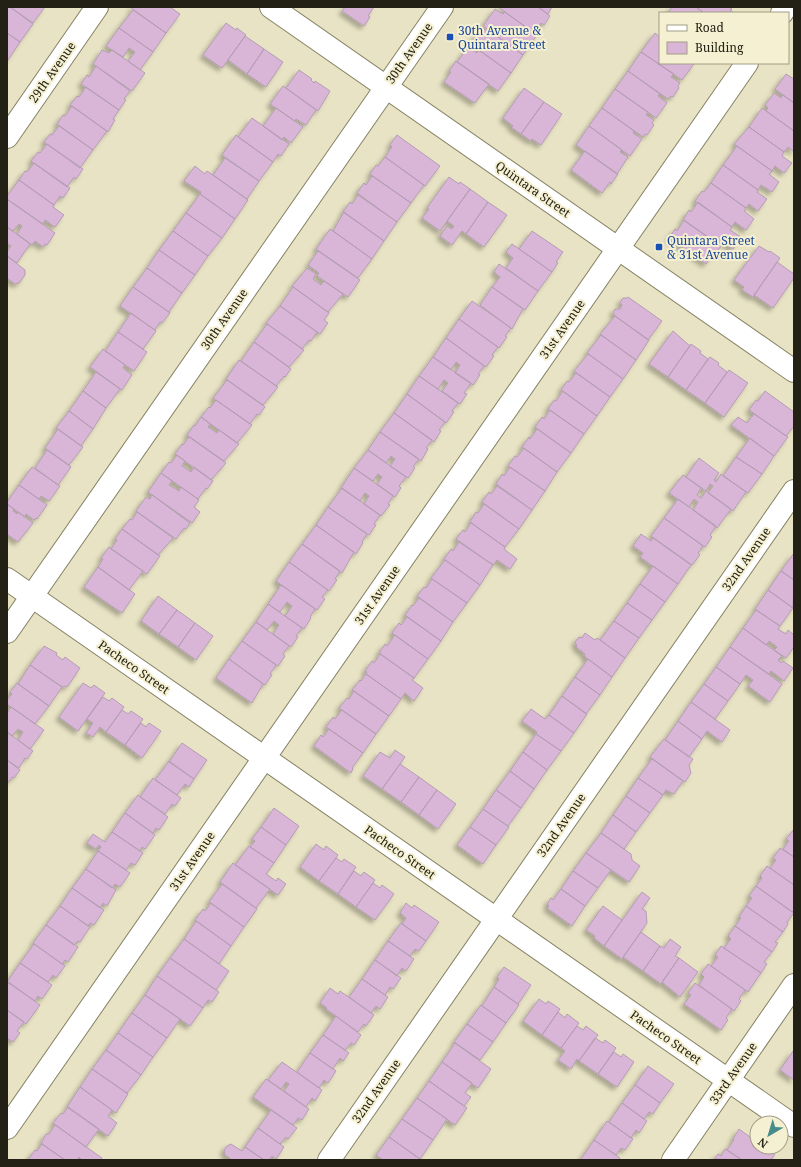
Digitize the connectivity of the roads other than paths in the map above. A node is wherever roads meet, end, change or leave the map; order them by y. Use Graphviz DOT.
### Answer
graph roads {
  1 [pos="97,7"];
  2 [pos="271,7"];
  3 [pos="442,7"];
  4 [pos="746,64"];
  5 [pos="386,87"];
  6 [pos="7,137"];
  7 [pos="618,248"];
  8 [pos="794,371"];
  9 [pos="794,491"];
  10 [pos="7,578"];
  11 [pos="32,596"];
  12 [pos="7,632"];
  13 [pos="264,758"];
  14 [pos="496,919"];
  15 [pos="794,986"];
  16 [pos="728,1080"];
  17 [pos="794,1126"];
  18 [pos="7,1128"];
  19 [pos="329,1160"];
  20 [pos="673,1160"];
  1 -- 6 [label="street, 29th Avenue"];
  2 -- 5 [label="street, Quintara Street"];
  3 -- 5 [label="street, 30th Avenue"];
  4 -- 7 [label="street, 31st Avenue"];
  5 -- 7 [label="street, Quintara Street"];
  5 -- 11 [label="street, 30th Avenue"];
  7 -- 8 [label="street, Quintara Street"];
  7 -- 13 [label="street, 31st Avenue"];
  9 -- 14 [label="street, 32nd Avenue"];
  10 -- 11 [label="street, Pacheco Street"];
  11 -- 12 [label="street, 30th Avenue"];
  11 -- 13 [label="street, Pacheco Street"];
  13 -- 14 [label="street, Pacheco Street"];
  13 -- 18 [label="street, 31st Avenue"];
  14 -- 16 [label="street, Pacheco Street"];
  14 -- 19 [label="street, 32nd Avenue"];
  15 -- 16 [label="street, 33rd Avenue"];
  16 -- 17 [label="street, Pacheco Street"];
  16 -- 20 [label="street, 33rd Avenue"];
}
